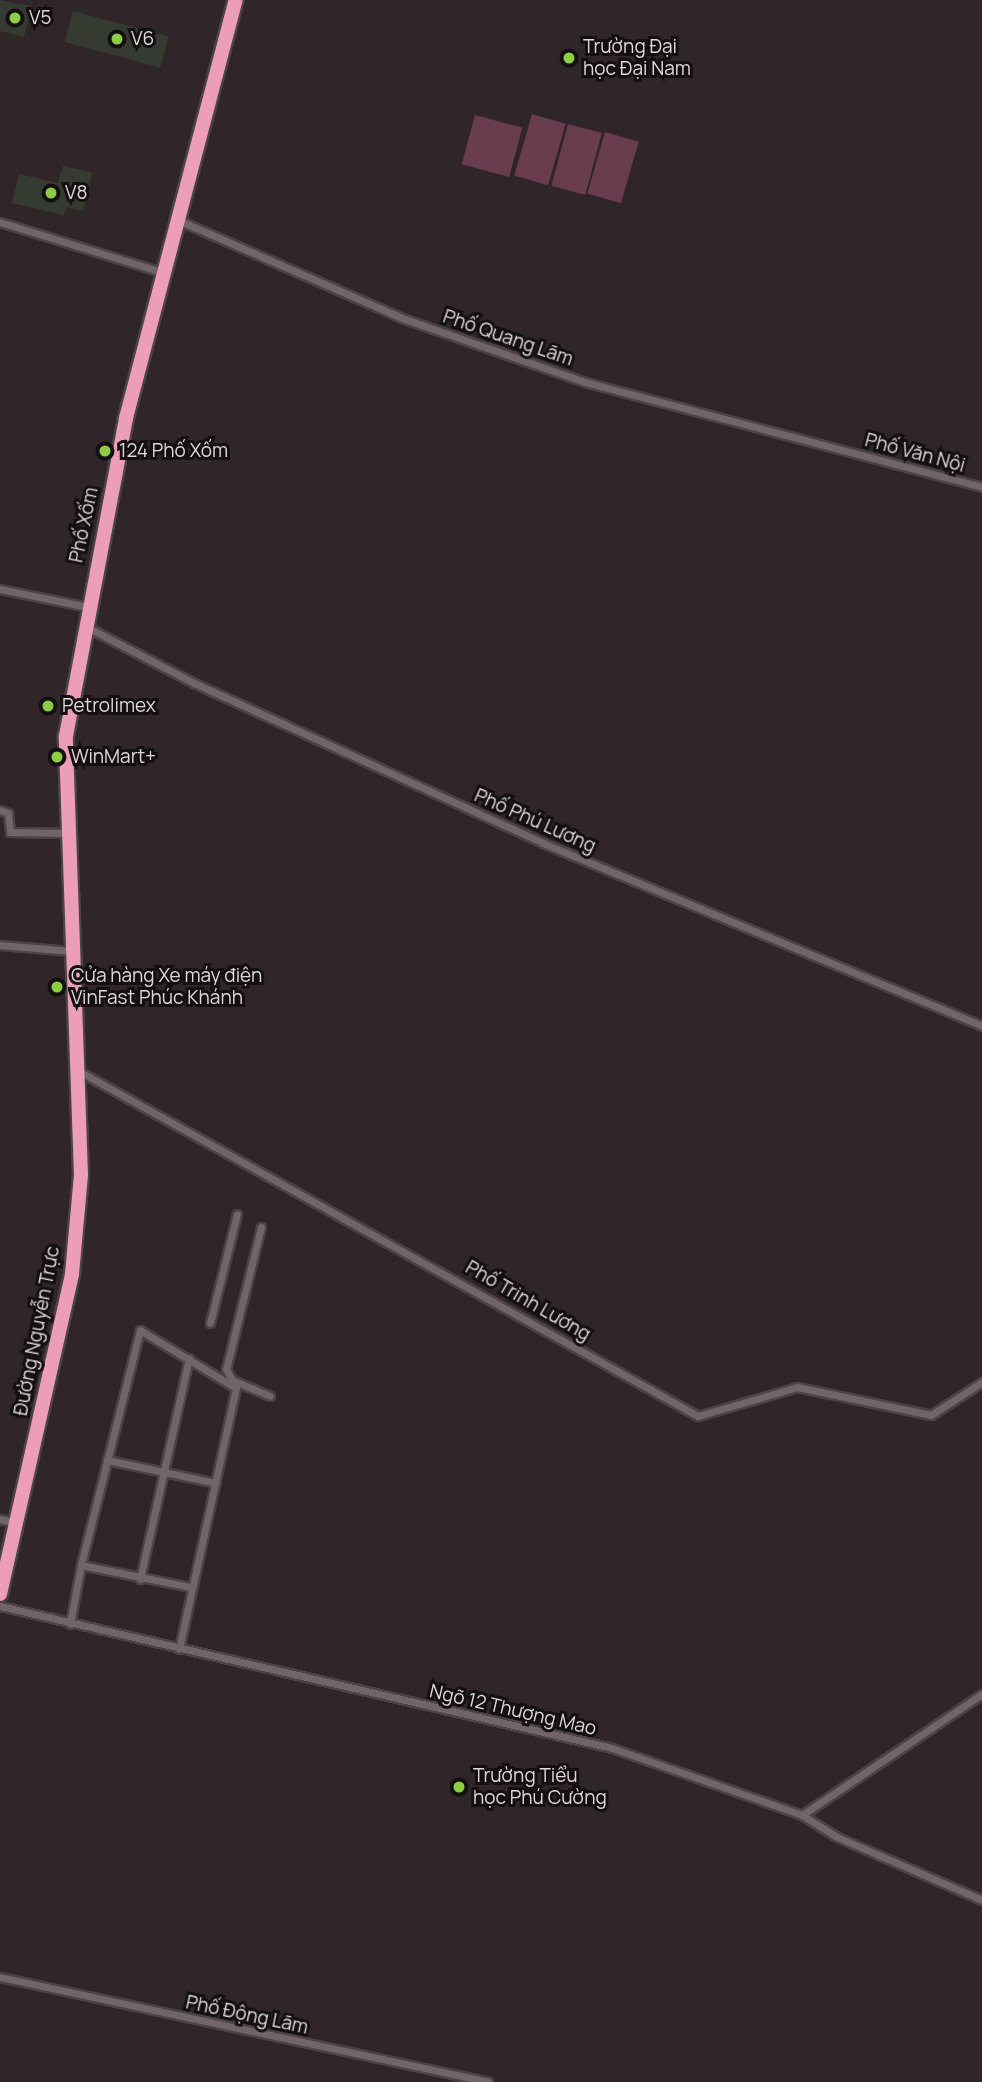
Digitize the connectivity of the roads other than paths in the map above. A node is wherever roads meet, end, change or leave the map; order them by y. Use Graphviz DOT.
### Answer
graph roads {
  1 [pos="236,0"];
  2 [pos="178,220"];
  3 [pos="0,222"];
  4 [pos="164,274"];
  5 [pos="839,449"];
  6 [pos="982,487"];
  7 [pos="0,589"];
  8 [pos="88,607"];
  9 [pos="84,625"];
  10 [pos="0,810"];
  11 [pos="66,833"];
  12 [pos="0,945"];
  13 [pos="72,951"];
  14 [pos="982,1026"];
  15 [pos="77,1070"];
  16 [pos="237,1214"];
  17 [pos="261,1227"];
  18 [pos="210,1323"];
  19 [pos="189,1358"];
  20 [pos="232,1380"];
  21 [pos="982,1382"];
  22 [pos="270,1396"];
  23 [pos="107,1460"];
  24 [pos="163,1471"];
  25 [pos="216,1483"];
  26 [pos="0,1520"];
  27 [pos="16,1523"];
  28 [pos="81,1565"];
  29 [pos="139,1579"];
  30 [pos="190,1587"];
  31 [pos="0,1594"];
  32 [pos="0,1606"];
  33 [pos="71,1624"];
  34 [pos="180,1648"];
  35 [pos="982,1694"];
  36 [pos="802,1815"];
  37 [pos="982,1900"];
  38 [pos="0,1977"];
  39 [pos="488,2082"];
  1 -- 2 [label="highway, Phố Xốm"];
  2 -- 4 [label="highway, Phố Xốm"];
  2 -- 5 [label="street, Phố Quang Lãm"];
  3 -- 4 [label="street"];
  4 -- 8 [label="highway, Phố Xốm"];
  5 -- 6 [label="street, Phố Văn Nội"];
  7 -- 8 [label="street"];
  8 -- 9 [label="highway, Phố Xốm"];
  9 -- 11 [label="highway, Phố Xốm"];
  9 -- 14 [label="street, Phố Phú Lương"];
  10 -- 11 [label="street"];
  11 -- 13 [label="highway, Phố Xốm"];
  12 -- 13 [label="street"];
  13 -- 15 [label="highway, Phố Xốm"];
  15 -- 21 [label="street, Phố Trinh Lương"];
  15 -- 27 [label="highway, Đường Nguyễn Trực"];
  16 -- 18 [label="street"];
  17 -- 20 [label="street"];
  19 -- 20 [label="street"];
  19 -- 23 [label="street"];
  19 -- 24 [label="street"];
  20 -- 22 [label="street"];
  20 -- 25 [label="street"];
  23 -- 24 [label="street"];
  23 -- 28 [label="street"];
  24 -- 25 [label="street"];
  24 -- 29 [label="street"];
  25 -- 30 [label="street"];
  26 -- 27 [label="street"];
  27 -- 31 [label="highway, Đường Nguyễn Trực"];
  28 -- 29 [label="street"];
  28 -- 33 [label="street"];
  29 -- 30 [label="street"];
  30 -- 34 [label="street"];
  32 -- 33 [label="street, Ngõ 12 Thượng Mao"];
  33 -- 34 [label="street, Ngõ 12 Thượng Mao"];
  34 -- 36 [label="street, Ngõ 12 Thượng Mao"];
  35 -- 36 [label="street"];
  36 -- 37 [label="street, Ngõ 12 Thượng Mao"];
  38 -- 39 [label="street, Phố Động Lãm"];
}
